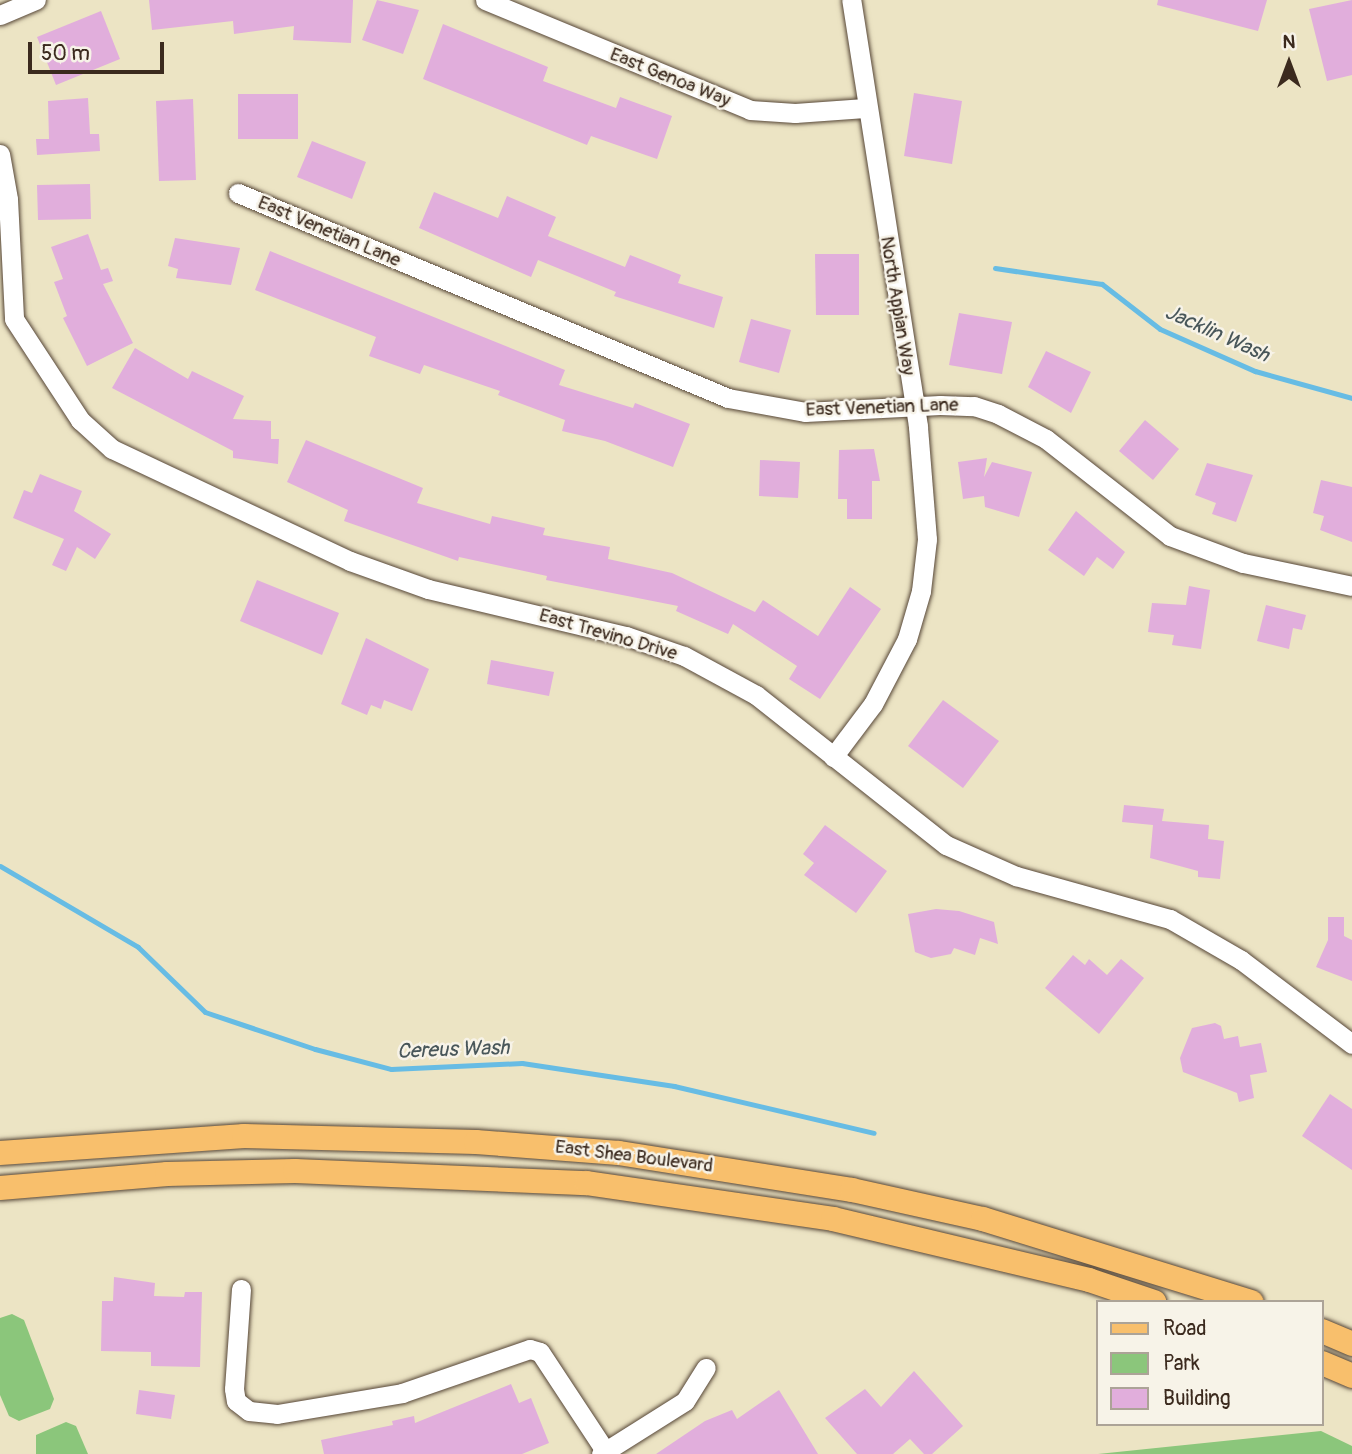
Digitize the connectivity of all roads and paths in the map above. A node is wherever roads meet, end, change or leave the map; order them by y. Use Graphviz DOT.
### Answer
graph roads {
  1 [pos="36,0"];
  2 [pos="485,0"];
  3 [pos="851,0"];
  4 [pos="0,15"];
  5 [pos="864,108"];
  6 [pos="0,154"];
  7 [pos="238,193"];
  8 [pos="914,406"];
  9 [pos="1352,586"];
  10 [pos="833,757"];
  11 [pos="1352,1044"];
  12 [pos="0,1153"];
  13 [pos="743,1171"];
  14 [pos="0,1188"];
  15 [pos="738,1204"];
  16 [pos="241,1289"];
  17 [pos="1147,1300"];
  18 [pos="1245,1300"];
  19 [pos="1324,1332"];
  20 [pos="1352,1344"];
  21 [pos="1324,1364"];
  22 [pos="706,1368"];
  23 [pos="1352,1376"];
  24 [pos="604,1453"];
  1 -- 4 [label="street"];
  2 -- 5 [label="street, East Genoa Way"];
  3 -- 5 [label="street, North Appian Way"];
  5 -- 8 [label="street, North Appian Way"];
  6 -- 10 [label="street, East Trevino Drive"];
  7 -- 8 [label="street, East Venetian Lane"];
  8 -- 9 [label="street, East Venetian Lane"];
  8 -- 10 [label="street, North Appian Way"];
  10 -- 11 [label="street, East Trevino Drive"];
  12 -- 13 [label="main road, East Shea Boulevard"];
  13 -- 15 [label="main road"];
  13 -- 18 [label="main road, East Shea Boulevard"];
  14 -- 15 [label="main road, East Shea Boulevard"];
  15 -- 17 [label="main road, East Shea Boulevard"];
  16 -- 24 [label="street"];
  19 -- 20 [label="main road"];
  21 -- 23 [label="main road"];
  22 -- 24 [label="street"];
}
